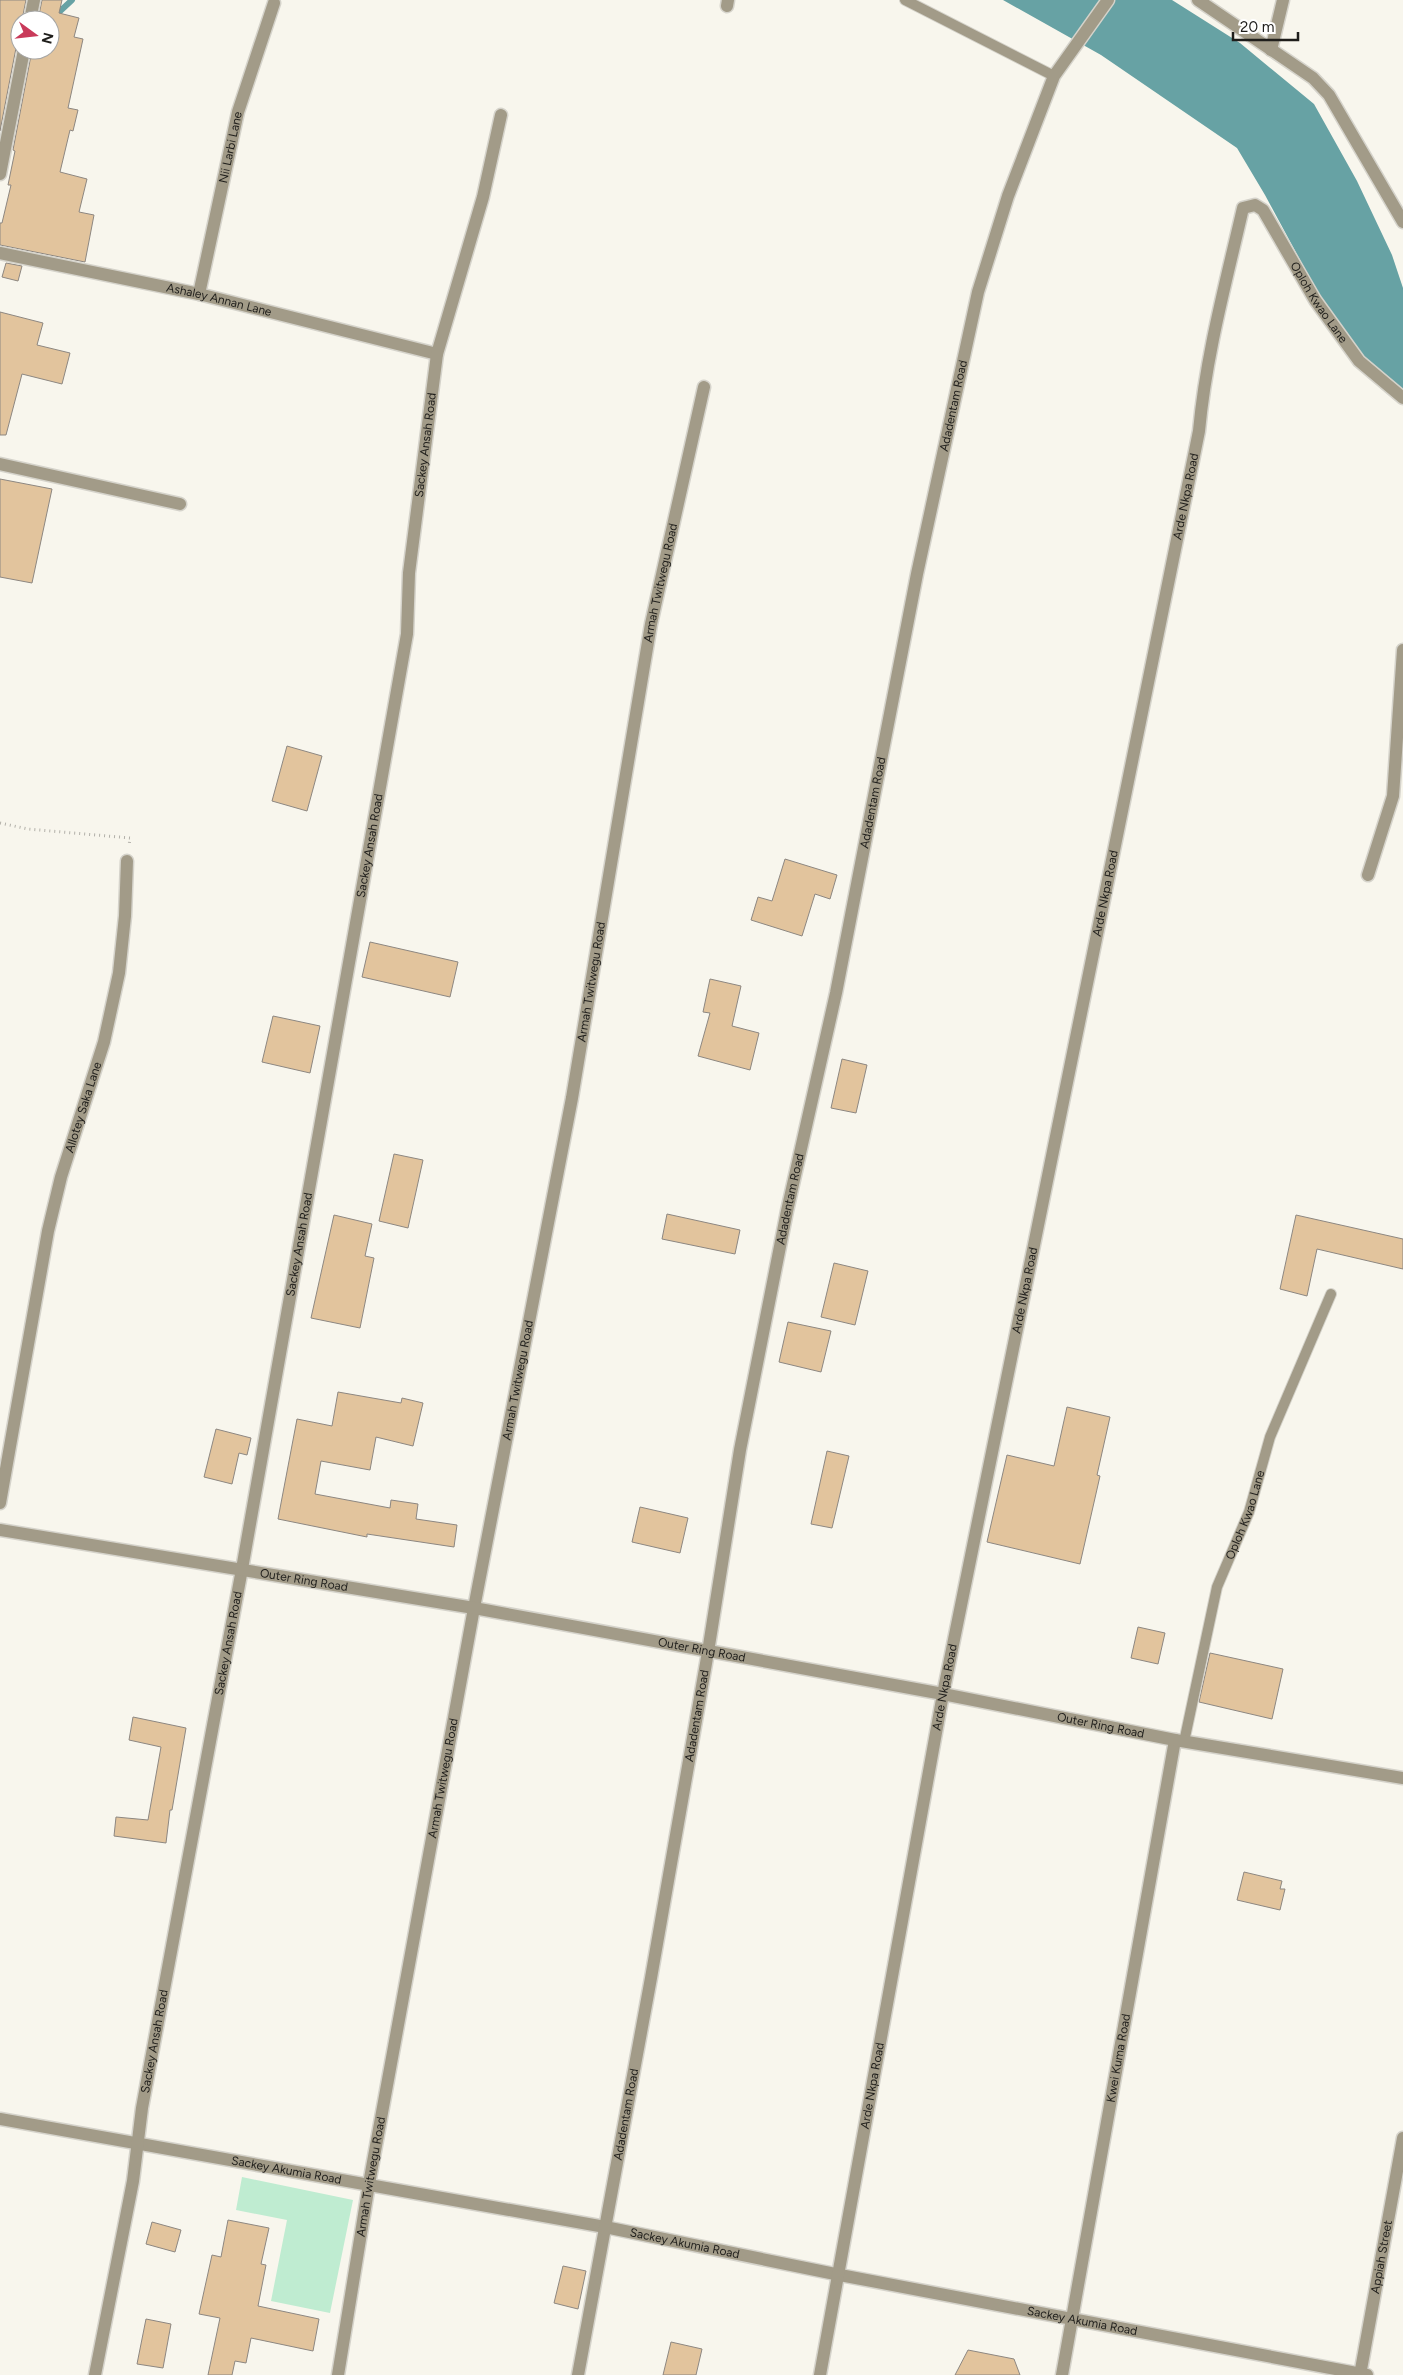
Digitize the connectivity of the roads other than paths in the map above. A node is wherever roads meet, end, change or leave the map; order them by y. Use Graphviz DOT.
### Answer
graph roads {
  1 [pos="906,0"];
  2 [pos="1108,0"];
  3 [pos="1198,0"];
  4 [pos="1283,0"];
  5 [pos="274,3"];
  6 [pos="1271,50"];
  7 [pos="22,60"];
  8 [pos="1054,76"];
  9 [pos="501,115"];
  10 [pos="0,174"];
  11 [pos="1244,208"];
  12 [pos="1403,222"];
  13 [pos="0,253"];
  14 [pos="199,294"];
  15 [pos="437,354"];
  16 [pos="704,387"];
  17 [pos="1403,398"];
  18 [pos="0,464"];
  19 [pos="180,504"];
  20 [pos="1403,650"];
  21 [pos="127,861"];
  22 [pos="1368,875"];
  23 [pos="1331,1294"];
  24 [pos="0,1503"];
  25 [pos="0,1530"];
  26 [pos="242,1569"];
  27 [pos="474,1608"];
  28 [pos="708,1652"];
  29 [pos="943,1694"];
  30 [pos="1180,1741"];
  31 [pos="1403,1778"];
  32 [pos="0,2119"];
  33 [pos="1403,2138"];
  34 [pos="139,2143"];
  35 [pos="369,2184"];
  36 [pos="605,2227"];
  37 [pos="840,2275"];
  38 [pos="1072,2319"];
  39 [pos="95,2375"];
  40 [pos="338,2375"];
  41 [pos="578,2375"];
  42 [pos="820,2375"];
  43 [pos="1062,2375"];
  44 [pos="1363,2375"];
  1 -- 8 [label="lane"];
  2 -- 8 [label="street, Adadentam Road"];
  3 -- 6 [label="street"];
  4 -- 6 [label="street"];
  5 -- 14 [label="street, Nii Larbi Lane"];
  6 -- 12 [label="street"];
  7 -- 10 [label="street"];
  8 -- 28 [label="street, Adadentam Road"];
  9 -- 15 [label="street, Sackey Ansah Road"];
  11 -- 17 [label="street, Oploh Kwao Lane"];
  11 -- 29 [label="street, Arde Nkpa Road"];
  13 -- 14 [label="street, Ashaley Annan Lane"];
  14 -- 15 [label="street, Ashaley Annan Lane"];
  15 -- 26 [label="street, Sackey Ansah Road"];
  16 -- 27 [label="street, Armah Twitwegu Road"];
  18 -- 19 [label="street"];
  20 -- 22 [label="street"];
  21 -- 24 [label="street, Allotey Saka Lane"];
  23 -- 30 [label="lane, Oploh Kwao Lane"];
  25 -- 26 [label="street, Outer Ring Road"];
  26 -- 27 [label="street, Outer Ring Road"];
  26 -- 34 [label="street, Sackey Ansah Road"];
  27 -- 28 [label="street, Outer Ring Road"];
  27 -- 35 [label="street, Armah Twitwegu Road"];
  28 -- 29 [label="street, Outer Ring Road"];
  28 -- 36 [label="street, Adadentam Road"];
  29 -- 30 [label="street, Outer Ring Road"];
  29 -- 37 [label="street, Arde Nkpa Road"];
  30 -- 31 [label="street, Outer Ring Road"];
  30 -- 38 [label="street, Kwei Kuma Road"];
  32 -- 34 [label="street, Sackey Akumia Road"];
  33 -- 44 [label="street, Appiah Street"];
  34 -- 35 [label="street, Sackey Akumia Road"];
  34 -- 39 [label="street, Sackey Ansah Road"];
  35 -- 36 [label="street, Sackey Akumia Road"];
  35 -- 40 [label="street, Armah Twitwegu Road"];
  36 -- 37 [label="street, Sackey Akumia Road"];
  36 -- 41 [label="street, Adadentam Road"];
  37 -- 38 [label="street, Sackey Akumia Road"];
  37 -- 42 [label="street, Arde Nkpa Road"];
  38 -- 43 [label="street, Kwei Kuma Road"];
  38 -- 44 [label="street, Sackey Akumia Road"];
}
